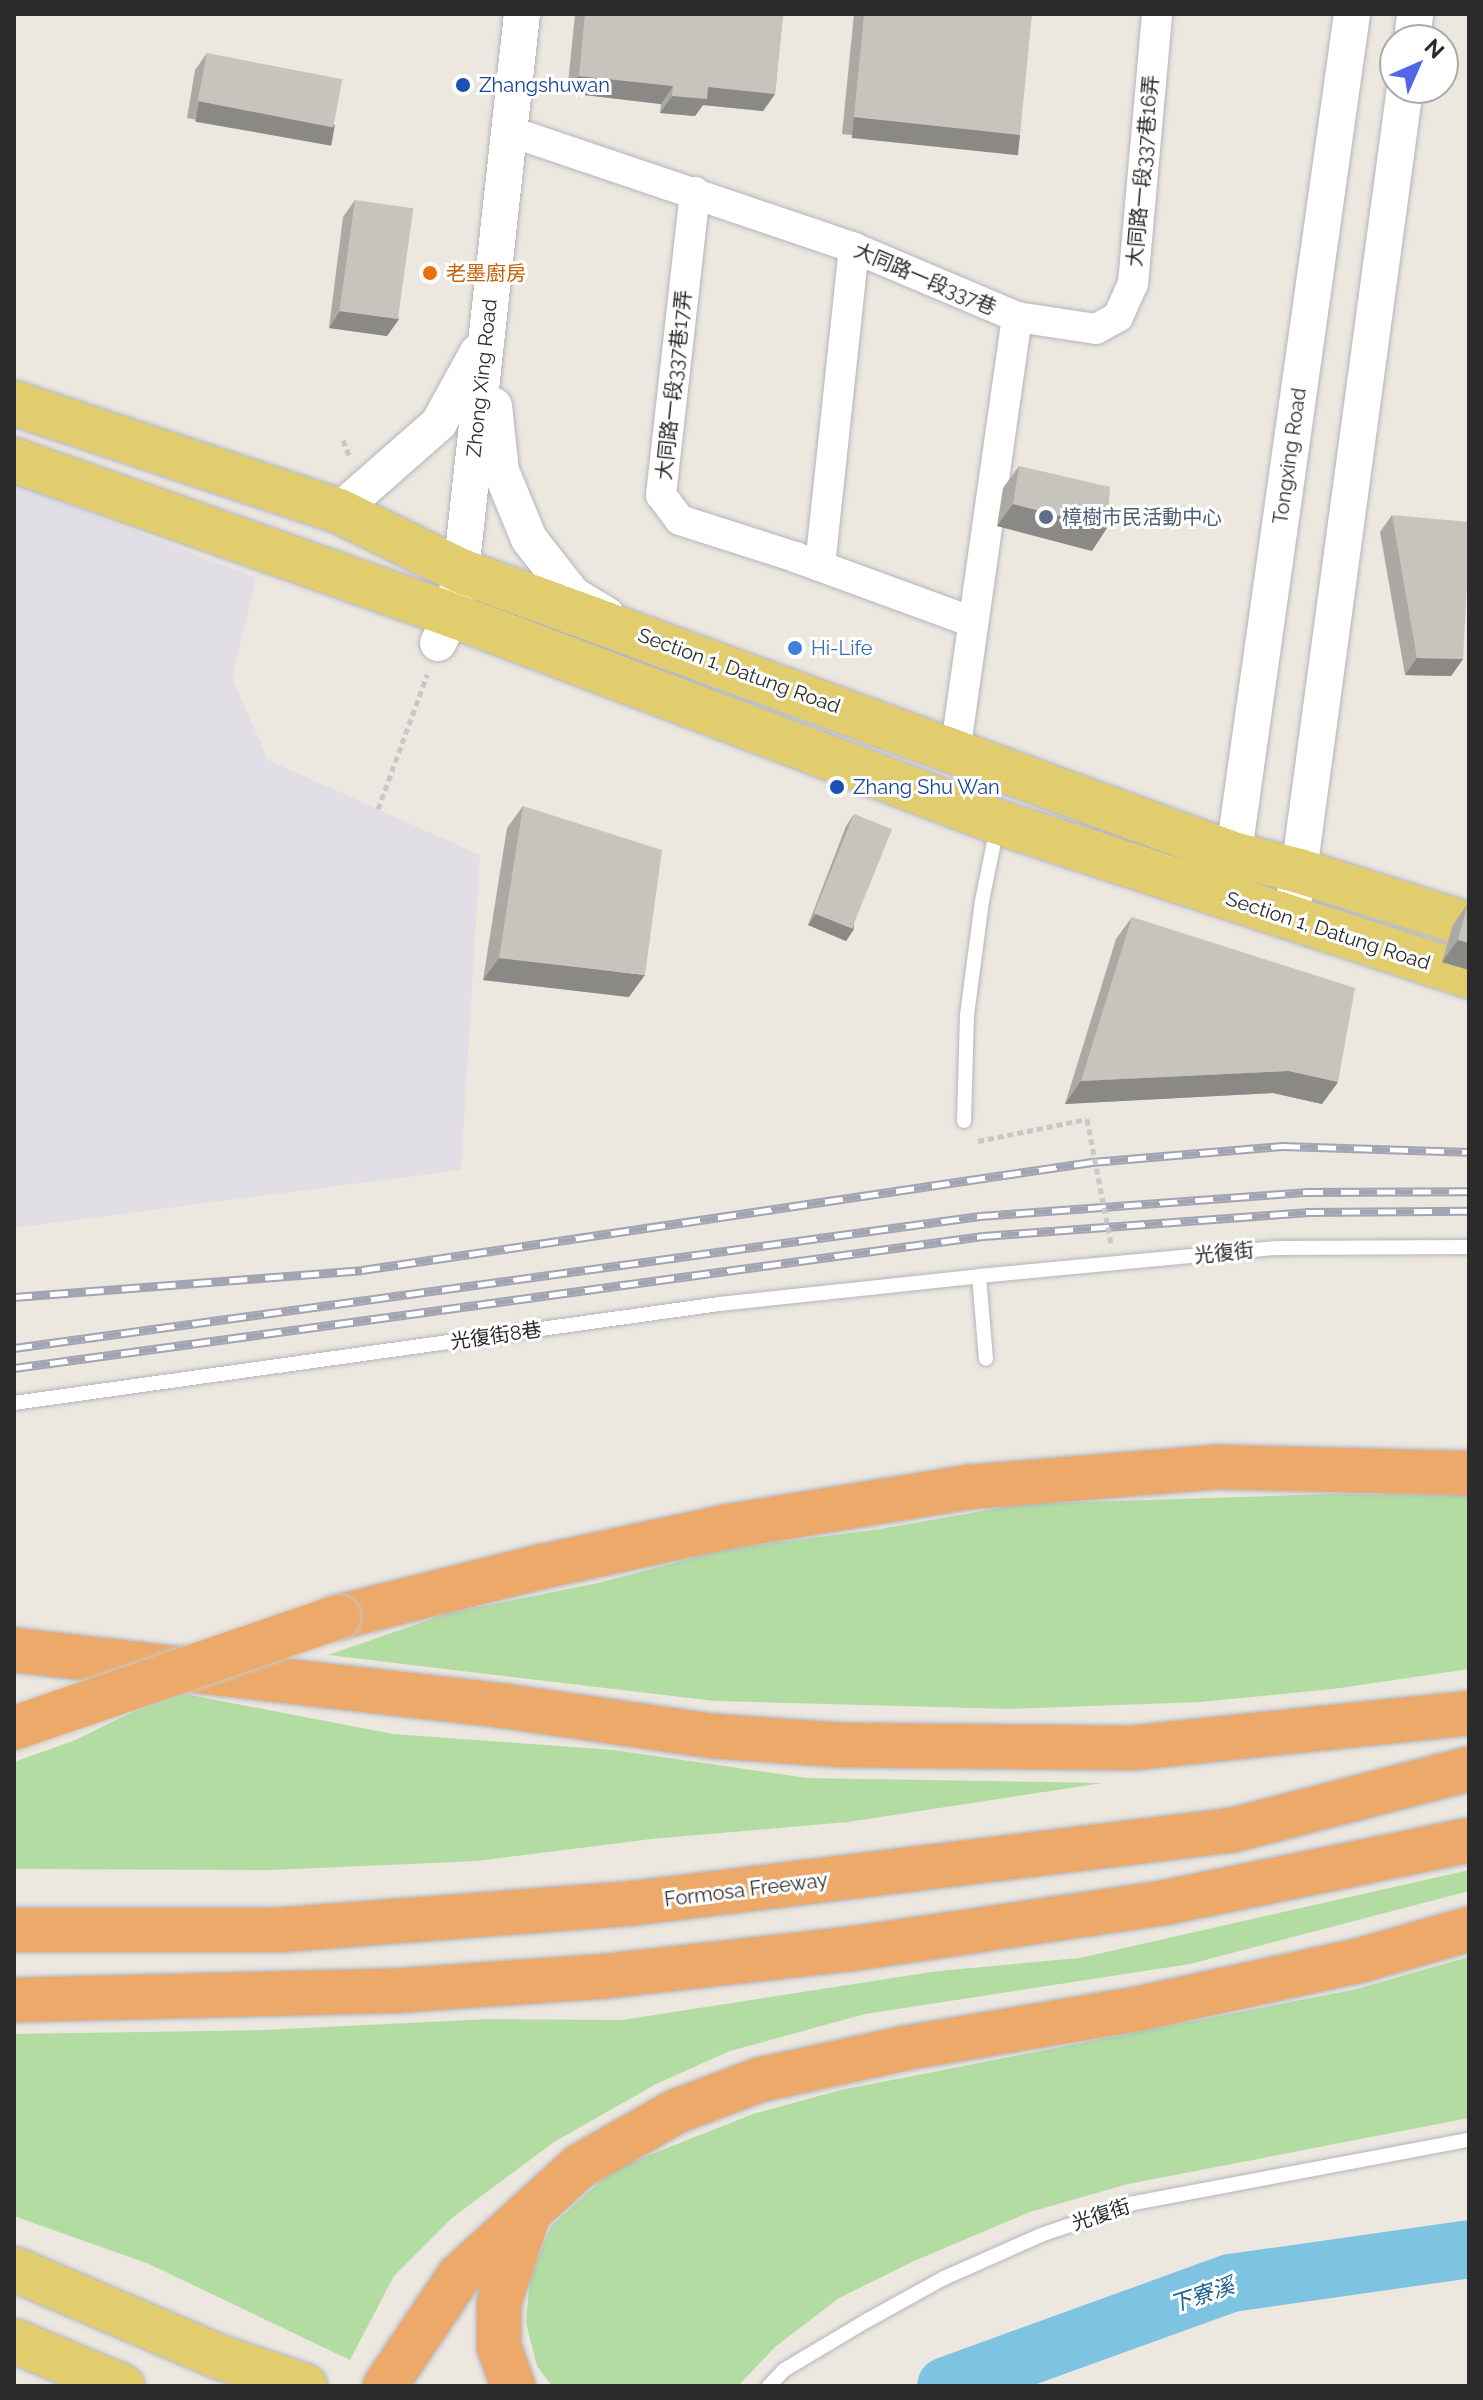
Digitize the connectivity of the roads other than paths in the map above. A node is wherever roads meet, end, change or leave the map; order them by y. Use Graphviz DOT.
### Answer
graph roads {
  1 [pos="522,14"];
  2 [pos="1157,14"];
  3 [pos="1352,14"];
  4 [pos="1403,104"];
  5 [pos="509,131"];
  6 [pos="695,192"];
  7 [pos="854,248"];
  8 [pos="1017,317"];
  9 [pos="486,337"];
  10 [pos="14,403"];
  11 [pos="64,422"];
  12 [pos="31,466"];
  13 [pos="339,511"];
  14 [pos="820,566"];
  15 [pos="461,571"];
  16 [pos="973,622"];
  17 [pos="445,629"];
  18 [pos="642,636"];
  19 [pos="962,763"];
  20 [pos="991,810"];
  21 [pos="1233,854"];
  22 [pos="1299,871"];
  23 [pos="1227,899"];
  24 [pos="1290,918"];
  25 [pos="1469,925"];
  26 [pos="1469,976"];
  27 [pos="964,1121"];
  28 [pos="1469,1247"];
  29 [pos="979,1276"];
  30 [pos="986,1359"];
  31 [pos="14,1403"];
  32 [pos="1469,1473"];
  33 [pos="14,1650"];
  34 [pos="1469,1713"];
  35 [pos="14,1728"];
  36 [pos="1469,1769"];
  37 [pos="1469,1840"];
  38 [pos="1469,1929"];
  39 [pos="14,1930"];
  40 [pos="14,2000"];
  41 [pos="1469,2140"];
  42 [pos="529,2212"];
  43 [pos="14,2269"];
  44 [pos="14,2341"];
  45 [pos="122,2386"];
  46 [pos="305,2386"];
  47 [pos="385,2386"];
  48 [pos="513,2386"];
  49 [pos="769,2386"];
  1 -- 5 [label="street, Zhong Xing Road"];
  2 -- 8 [label="street, 大同路一段337巷16弄"];
  3 -- 21 [label="street, Tongxing Road"];
  4 -- 22 [label="street"];
  5 -- 6 [label="street, 大同路一段337巷"];
  5 -- 9 [label="street, Zhong Xing Road"];
  6 -- 7 [label="street, 大同路一段337巷"];
  6 -- 14 [label="street, 大同路一段337巷17弄"];
  7 -- 8 [label="street, 大同路一段337巷"];
  7 -- 14 [label="street"];
  8 -- 16 [label="street, 大同路一段337巷"];
  9 -- 13 [label="street"];
  9 -- 15 [label="street, Zhong Xing Road"];
  9 -- 18 [label="street"];
  10 -- 11 [label="main road, Section 1, Datung Road"];
  11 -- 12 [label="main road"];
  11 -- 13 [label="main road, Section 1, Datung Road"];
  12 -- 17 [label="main road, Section 1, Datung Road"];
  13 -- 15 [label="main road, Section 1, Datung Road"];
  14 -- 16 [label="street, 大同路一段337巷17弄"];
  15 -- 17 [label="street, Zhong Xing Road"];
  15 -- 18 [label="main road, Section 1, Datung Road"];
  16 -- 19 [label="street, 大同路一段337巷"];
  17 -- 20 [label="main road, Section 1, Datung Road"];
  18 -- 19 [label="main road, Section 1, Datung Road"];
  19 -- 21 [label="main road, Section 1, Datung Road"];
  20 -- 23 [label="main road, Section 1, Datung Road"];
  20 -- 27 [label="lane"];
  21 -- 22 [label="main road, Section 1, Datung Road"];
  21 -- 23 [label="street, Tongxing Road"];
  22 -- 24 [label="street"];
  22 -- 25 [label="main road, Section 1, Datung Road"];
  23 -- 24 [label="main road, Section 1, Datung Road"];
  24 -- 26 [label="main road, Section 1, Datung Road"];
  28 -- 29 [label="lane, 光復街"];
  29 -- 30 [label="lane"];
  29 -- 31 [label="lane, 光復街8巷"];
  32 -- 35 [label="highway, bridge"];
  33 -- 34 [label="highway"];
  36 -- 39 [label="highway, Formosa Freeway"];
  37 -- 40 [label="highway"];
  38 -- 42 [label="highway"];
  41 -- 49 [label="lane, 光復街"];
  42 -- 47 [label="highway"];
  42 -- 48 [label="highway"];
  43 -- 46 [label="main road"];
  44 -- 45 [label="main road"];
}
